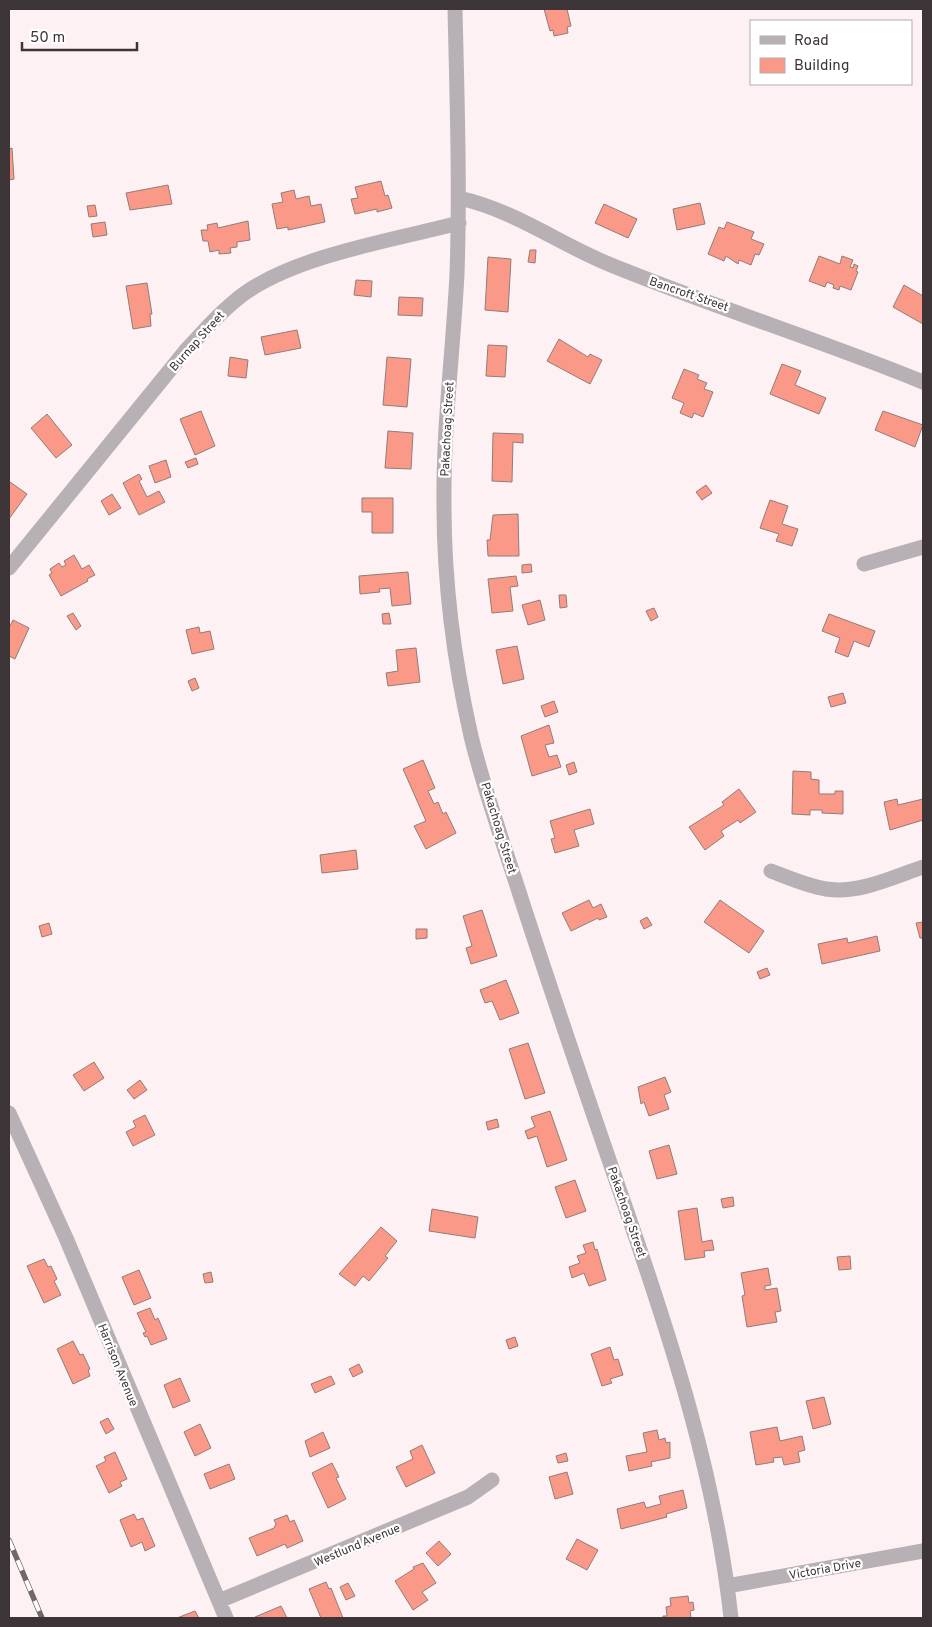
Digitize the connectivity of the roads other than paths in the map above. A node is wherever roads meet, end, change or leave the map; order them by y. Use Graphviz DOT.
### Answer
graph roads {
  1 [pos="455,9"];
  2 [pos="459,198"];
  3 [pos="459,223"];
  4 [pos="923,382"];
  5 [pos="923,547"];
  6 [pos="864,564"];
  7 [pos="9,568"];
  8 [pos="923,867"];
  9 [pos="771,871"];
  10 [pos="9,1114"];
  11 [pos="492,1480"];
  12 [pos="923,1552"];
  13 [pos="727,1586"];
  14 [pos="219,1602"];
  15 [pos="226,1618"];
  16 [pos="731,1618"];
  1 -- 2 [label="street, Pakachoag Street"];
  2 -- 3 [label="street, Pakachoag Street"];
  2 -- 4 [label="street, Bancroft Street"];
  3 -- 7 [label="street, Burnap Street"];
  3 -- 13 [label="street, Pakachoag Street"];
  5 -- 6 [label="street"];
  8 -- 9 [label="street"];
  10 -- 14 [label="street, Harrison Avenue"];
  11 -- 14 [label="street, Westlund Avenue"];
  12 -- 13 [label="street, Victoria Drive"];
  13 -- 16 [label="street, Pakachoag Street"];
  14 -- 15 [label="street, Harrison Avenue"];
}
